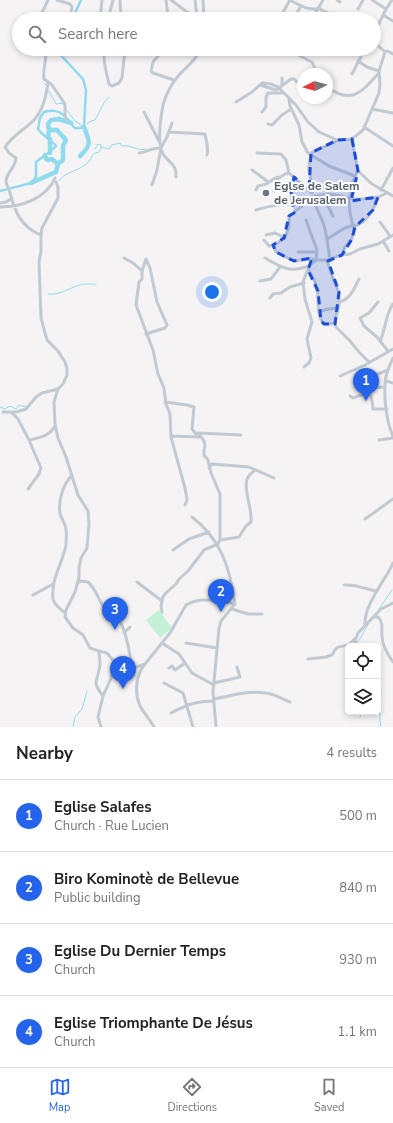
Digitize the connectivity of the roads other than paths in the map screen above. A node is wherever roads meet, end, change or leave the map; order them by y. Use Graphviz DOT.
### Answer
graph roads {
  1 [pos="48,0"];
  2 [pos="57,0"];
  3 [pos="102,0"];
  4 [pos="113,0"];
  5 [pos="120,0"];
  6 [pos="166,0"];
  7 [pos="173,0"];
  8 [pos="204,0"];
  9 [pos="290,0"];
  10 [pos="323,0"];
  11 [pos="363,0"];
  12 [pos="372,0"];
  13 [pos="392,0"];
  14 [pos="196,1"];
  15 [pos="302,6"];
  16 [pos="358,9"];
  17 [pos="386,9"];
  18 [pos="317,10"];
  19 [pos="42,12"];
  20 [pos="71,12"];
  21 [pos="101,12"];
  22 [pos="110,12"];
  23 [pos="121,12"];
  24 [pos="167,12"];
  25 [pos="188,12"];
  26 [pos="197,12"];
  27 [pos="204,12"];
  28 [pos="283,12"];
  29 [pos="298,12"];
  30 [pos="322,12"];
  31 [pos="383,15"];
  32 [pos="381,20"];
  33 [pos="393,21"];
  34 [pos="381,48"];
  35 [pos="385,52"];
  36 [pos="393,54"];
  37 [pos="46,56"];
  38 [pos="104,56"];
  39 [pos="124,56"];
  40 [pos="159,56"];
  41 [pos="196,56"];
  42 [pos="300,56"];
  43 [pos="360,56"];
  44 [pos="358,61"];
  45 [pos="314,68"];
  46 [pos="379,72"];
  47 [pos="352,74"];
  48 [pos="282,78"];
  49 [pos="174,80"];
  50 [pos="297,82"];
  51 [pos="48,83"];
  52 [pos="282,86"];
  53 [pos="279,89"];
  54 [pos="333,91"];
  55 [pos="282,93"];
  56 [pos="289,99"];
  57 [pos="236,102"];
  58 [pos="292,109"];
  59 [pos="372,109"];
  60 [pos="144,112"];
  61 [pos="262,112"];
  62 [pos="393,113"];
  63 [pos="65,119"];
  64 [pos="172,123"];
  65 [pos="268,124"];
  66 [pos="364,127"];
  67 [pos="169,132"];
  68 [pos="352,139"];
  69 [pos="337,140"];
  70 [pos="161,146"];
  71 [pos="393,146"];
  72 [pos="139,153"];
  73 [pos="257,153"];
  74 [pos="207,155"];
  75 [pos="311,155"];
  76 [pos="393,168"];
  77 [pos="252,170"];
  78 [pos="358,171"];
  79 [pos="289,173"];
  80 [pos="283,175"];
  81 [pos="176,176"];
  82 [pos="355,176"];
  83 [pos="294,177"];
  84 [pos="267,183"];
  85 [pos="152,185"];
  86 [pos="256,190"];
  87 [pos="381,190"];
  88 [pos="274,191"];
  89 [pos="311,192"];
  90 [pos="388,193"];
  91 [pos="327,194"];
  92 [pos="393,196"];
  93 [pos="281,197"];
  94 [pos="314,197"];
  95 [pos="378,197"];
  96 [pos="11,199"];
  97 [pos="350,199"];
  98 [pos="0,203"];
  99 [pos="292,203"];
  100 [pos="286,204"];
  101 [pos="303,205"];
  102 [pos="0,207"];
  103 [pos="14,207"];
  104 [pos="256,210"];
  105 [pos="333,216"];
  106 [pos="306,220"];
  107 [pos="380,222"];
  108 [pos="354,226"];
  109 [pos="41,235"];
  110 [pos="266,235"];
  111 [pos="391,236"];
  112 [pos="284,238"];
  113 [pos="264,240"];
  114 [pos="327,240"];
  115 [pos="383,241"];
  116 [pos="273,245"];
  117 [pos="389,251"];
  118 [pos="298,252"];
  119 [pos="317,252"];
  120 [pos="342,255"];
  121 [pos="124,258"];
  122 [pos="265,258"];
  123 [pos="316,260"];
  124 [pos="328,260"];
  125 [pos="280,267"];
  126 [pos="309,268"];
  127 [pos="142,271"];
  128 [pos="359,279"];
  129 [pos="260,282"];
  130 [pos="304,283"];
  131 [pos="270,298"];
  132 [pos="340,302"];
  133 [pos="378,302"];
  134 [pos="393,304"];
  135 [pos="338,308"];
  136 [pos="321,311"];
  137 [pos="335,324"];
  138 [pos="146,334"];
  139 [pos="380,341"];
  140 [pos="393,349"];
  141 [pos="388,351"];
  142 [pos="393,358"];
  143 [pos="369,362"];
  144 [pos="304,366"];
  145 [pos="388,370"];
  146 [pos="340,376"];
  147 [pos="370,377"];
  148 [pos="386,381"];
  149 [pos="393,383"];
  150 [pos="385,387"];
  151 [pos="58,389"];
  152 [pos="369,391"];
  153 [pos="350,396"];
  154 [pos="166,402"];
  155 [pos="387,410"];
  156 [pos="2,412"];
  157 [pos="11,412"];
  158 [pos="55,424"];
  159 [pos="198,433"];
  160 [pos="241,435"];
  161 [pos="171,436"];
  162 [pos="201,437"];
  163 [pos="393,437"];
  164 [pos="29,440"];
  165 [pos="379,440"];
  166 [pos="210,468"];
  167 [pos="255,470"];
  168 [pos="72,475"];
  169 [pos="274,478"];
  170 [pos="28,489"];
  171 [pos="393,499"];
  172 [pos="185,505"];
  173 [pos="192,517"];
  174 [pos="365,519"];
  175 [pos="209,532"];
  176 [pos="220,540"];
  177 [pos="218,544"];
  178 [pos="173,550"];
  179 [pos="393,563"];
  180 [pos="137,582"];
  181 [pos="78,583"];
  182 [pos="53,584"];
  183 [pos="344,585"];
  184 [pos="376,591"];
  185 [pos="33,595"];
  186 [pos="162,601"];
  187 [pos="392,602"];
  188 [pos="235,604"];
  189 [pos="232,609"];
  190 [pos="162,612"];
  191 [pos="65,613"];
  192 [pos="262,614"];
  193 [pos="374,618"];
  194 [pos="365,626"];
  195 [pos="130,627"];
  196 [pos="124,633"];
  197 [pos="356,638"];
  198 [pos="162,643"];
  199 [pos="186,643"];
  200 [pos="355,643"];
  201 [pos="217,648"];
  202 [pos="99,651"];
  203 [pos="308,659"];
  204 [pos="393,662"];
  205 [pos="145,664"];
  206 [pos="185,664"];
  207 [pos="117,665"];
  208 [pos="238,667"];
  209 [pos="133,668"];
  210 [pos="169,668"];
  211 [pos="126,671"];
  212 [pos="111,676"];
  213 [pos="164,682"];
  214 [pos="214,684"];
  215 [pos="103,696"];
  216 [pos="214,700"];
  217 [pos="290,702"];
  218 [pos="187,705"];
  219 [pos="171,713"];
  220 [pos="101,727"];
  221 [pos="154,727"];
  222 [pos="193,727"];
  223 [pos="216,727"];
  1 -- 19 [label="street"];
  2 -- 20 [label="street"];
  3 -- 21 [label="street"];
  4 -- 22 [label="street"];
  5 -- 23 [label="street"];
  6 -- 24 [label="street"];
  7 -- 25 [label="street"];
  8 -- 27 [label="street"];
  9 -- 15 [label="street"];
  9 -- 28 [label="street"];
  10 -- 18 [label="street"];
  11 -- 16 [label="street"];
  12 -- 17 [label="street"];
  13 -- 17 [label="street"];
  14 -- 26 [label="street"];
  15 -- 18 [label="street"];
  15 -- 29 [label="street"];
  17 -- 31 [label="street"];
  18 -- 30 [label="street"];
  31 -- 32 [label="street"];
  31 -- 33 [label="street"];
  34 -- 35 [label="street"];
  35 -- 36 [label="street"];
  35 -- 46 [label="street"];
  37 -- 51 [label="street"];
  38 -- 39 [label="street"];
  40 -- 49 [label="street"];
  41 -- 49 [label="street"];
  42 -- 45 [label="street"];
  43 -- 44 [label="street"];
  44 -- 46 [label="street"];
  44 -- 47 [label="street"];
  46 -- 54 [label="street"];
  46 -- 59 [label="street"];
  48 -- 52 [label="street"];
  49 -- 70 [label="street"];
  50 -- 52 [label="street"];
  51 -- 63 [label="street"];
  51 -- 96 [label="street"];
  52 -- 53 [label="street"];
  53 -- 55 [label="street"];
  53 -- 57 [label="street"];
  55 -- 56 [label="street"];
  55 -- 61 [label="street"];
  56 -- 58 [label="street"];
  56 -- 69 [label="street"];
  58 -- 65 [label="street"];
  58 -- 75 [label="street"];
  59 -- 62 [label="street"];
  59 -- 66 [label="street"];
  60 -- 70 [label="street"];
  64 -- 67 [label="street"];
  66 -- 68 [label="street"];
  66 -- 71 [label="street"];
  67 -- 70 [label="street"];
  67 -- 74 [label="street"];
  68 -- 69 [label="street"];
  68 -- 78 [label="street"];
  69 -- 75 [label="street"];
  70 -- 72 [label="street"];
  70 -- 81 [label="street"];
  70 -- 85 [label="street"];
  73 -- 79 [label="street"];
  75 -- 82 [label="street"];
  75 -- 89 [label="street"];
  76 -- 87 [label="street"];
  77 -- 84 [label="street"];
  78 -- 82 [label="street"];
  78 -- 87 [label="street"];
  79 -- 80 [label="street"];
  79 -- 83 [label="street"];
  80 -- 84 [label="street"];
  80 -- 88 [label="street"];
  82 -- 97 [label="street"];
  83 -- 89 [label="street"];
  83 -- 99 [label="street"];
  84 -- 86 [label="street"];
  87 -- 90 [label="street"];
  89 -- 94 [label="street"];
  90 -- 92 [label="street"];
  90 -- 95 [label="street"];
  91 -- 94 [label="street"];
  91 -- 97 [label="street"];
  91 -- 105 [label="street"];
  93 -- 100 [label="street"];
  94 -- 101 [label="street"];
  94 -- 114 [label="street"];
  95 -- 97 [label="street"];
  95 -- 108 [label="street"];
  96 -- 98 [label="street"];
  96 -- 103 [label="street"];
  97 -- 108 [label="street"];
  99 -- 100 [label="street"];
  99 -- 101 [label="street"];
  100 -- 104 [label="street"];
  101 -- 112 [label="street"];
  102 -- 103 [label="street"];
  103 -- 109 [label="street"];
  103 -- 109 [label="street"];
  106 -- 119 [label="street"];
  107 -- 111 [label="street"];
  108 -- 114 [label="street"];
  108 -- 120 [label="street"];
  109 -- 151 [label="street"];
  110 -- 112 [label="street"];
  111 -- 115 [label="street"];
  112 -- 116 [label="street"];
  113 -- 116 [label="street"];
  114 -- 124 [label="street"];
  115 -- 117 [label="street"];
  115 -- 120 [label="street"];
  116 -- 123 [label="street"];
  118 -- 119 [label="street"];
  119 -- 123 [label="street"];
  120 -- 124 [label="street"];
  121 -- 127 [label="street"];
  122 -- 125 [label="street"];
  123 -- 124 [label="street"];
  123 -- 126 [label="street"];
  124 -- 132 [label="street"];
  125 -- 126 [label="street"];
  125 -- 129 [label="street"];
  126 -- 130 [label="street"];
  126 -- 137 [label="street"];
  127 -- 138 [label="street"];
  127 -- 138 [label="street"];
  128 -- 132 [label="street"];
  130 -- 131 [label="street"];
  130 -- 144 [label="street"];
  132 -- 135 [label="street"];
  133 -- 139 [label="street"];
  134 -- 139 [label="street"];
  135 -- 136 [label="street"];
  135 -- 137 [label="street"];
  137 -- 143 [label="street"];
  138 -- 154 [label="street"];
  139 -- 141 [label="street"];
  140 -- 141 [label="street"];
  141 -- 143 [label="street"];
  142 -- 145 [label="street"];
  143 -- 146 [label="street"];
  145 -- 147 [label="street"];
  145 -- 148 [label="street"];
  148 -- 149 [label="street"];
  148 -- 150 [label="street"];
  150 -- 152 [label="street"];
  150 -- 155 [label="street"];
  151 -- 157 [label="street"];
  151 -- 158 [label="street"];
  152 -- 153 [label="street"];
  152 -- 155 [label="street"];
  154 -- 159 [label="street"];
  154 -- 161 [label="street"];
  155 -- 163 [label="street"];
  156 -- 157 [label="street"];
  157 -- 164 [label="street"];
  158 -- 164 [label="street"];
  158 -- 168 [label="street"];
  159 -- 160 [label="street"];
  159 -- 162 [label="street"];
  161 -- 162 [label="street"];
  161 -- 172 [label="street"];
  162 -- 166 [label="street"];
  163 -- 165 [label="street"];
  164 -- 170 [label="street"];
  166 -- 167 [label="street"];
  166 -- 176 [label="street"];
  167 -- 169 [label="street"];
  167 -- 176 [label="street"];
  168 -- 181 [label="street"];
  168 -- 182 [label="street"];
  171 -- 174 [label="street"];
  173 -- 175 [label="street"];
  175 -- 177 [label="street"];
  175 -- 178 [label="street"];
  176 -- 177 [label="street"];
  177 -- 186 [label="street"];
  177 -- 188 [label="street"];
  179 -- 184 [label="street"];
  180 -- 186 [label="street"];
  181 -- 191 [label="street"];
  181 -- 196 [label="street"];
  182 -- 185 [label="street"];
  182 -- 191 [label="street"];
  183 -- 184 [label="street"];
  184 -- 194 [label="street"];
  186 -- 190 [label="street"];
  187 -- 193 [label="street"];
  188 -- 189 [label="street"];
  188 -- 198 [label="street"];
  189 -- 192 [label="street"];
  189 -- 201 [label="street"];
  191 -- 202 [label="street"];
  193 -- 194 [label="street"];
  193 -- 204 [label="street"];
  194 -- 197 [label="street"];
  195 -- 196 [label="street"];
  196 -- 209 [label="street"];
  197 -- 200 [label="street"];
  197 -- 203 [label="street"];
  198 -- 205 [label="street"];
  198 -- 206 [label="street"];
  199 -- 201 [label="street"];
  201 -- 214 [label="street"];
  202 -- 207 [label="street"];
  202 -- 215 [label="street"];
  205 -- 209 [label="street"];
  205 -- 221 [label="street"];
  206 -- 210 [label="street"];
  206 -- 214 [label="street"];
  207 -- 211 [label="street"];
  207 -- 212 [label="street"];
  208 -- 214 [label="street"];
  209 -- 211 [label="street"];
  211 -- 212 [label="street"];
  212 -- 215 [label="street"];
  213 -- 218 [label="street"];
  214 -- 216 [label="street"];
  215 -- 220 [label="street"];
  216 -- 217 [label="street"];
  216 -- 218 [label="street"];
  216 -- 223 [label="street"];
  218 -- 219 [label="street"];
  218 -- 222 [label="street"];
}
